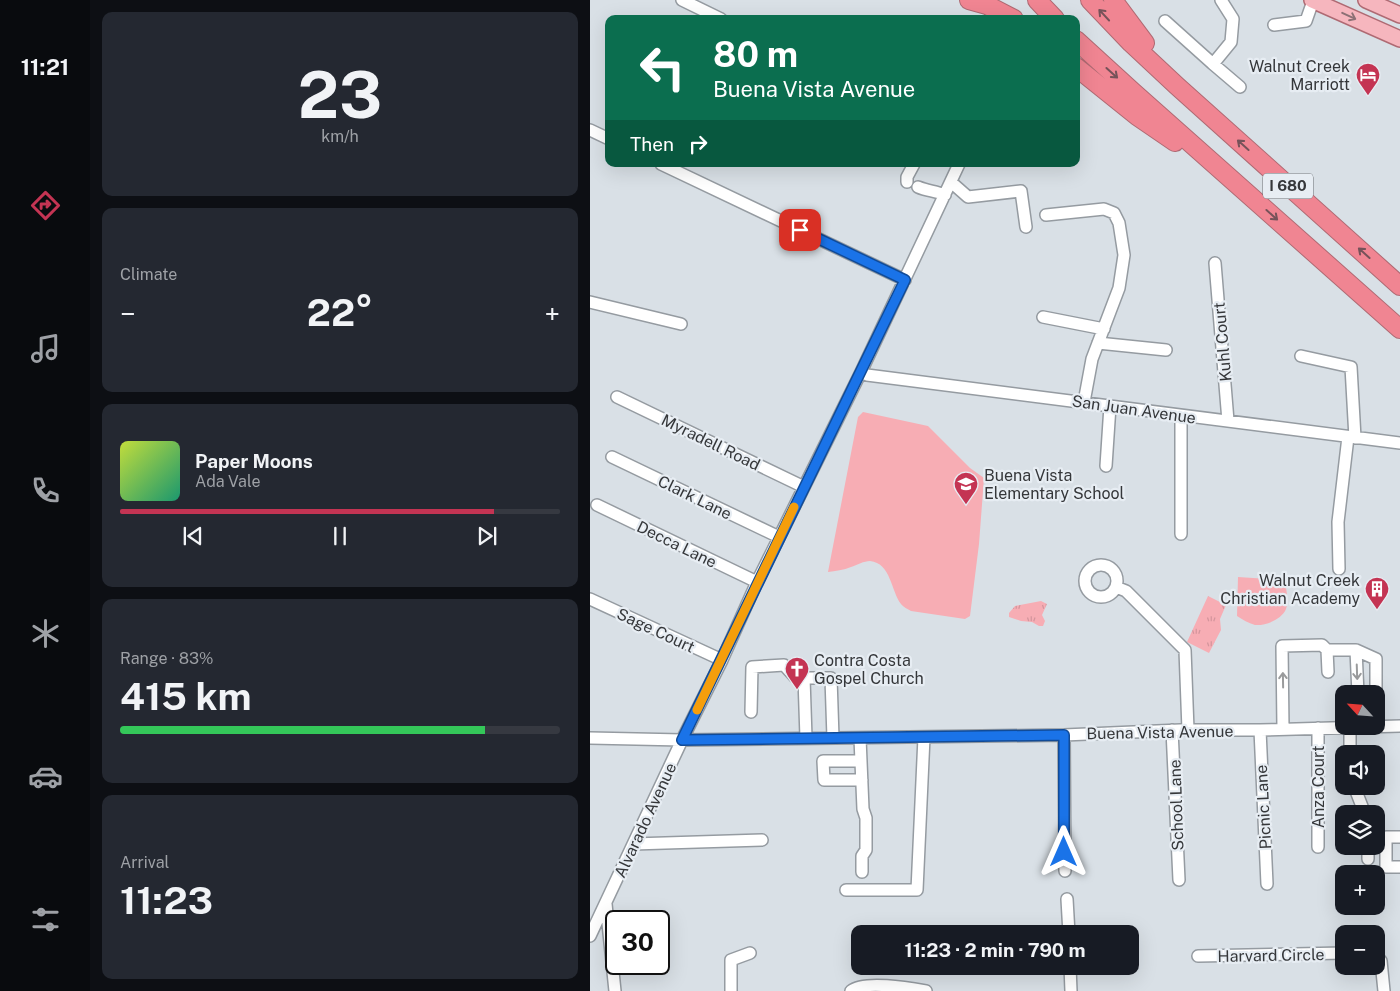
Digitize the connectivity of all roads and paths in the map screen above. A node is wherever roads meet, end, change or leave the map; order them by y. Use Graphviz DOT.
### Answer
graph roads {
  1 [pos="682,0"];
  2 [pos="969,0"];
  3 [pos="1037,0"];
  4 [pos="1090,0"];
  5 [pos="1113,0"];
  6 [pos="1221,0"];
  7 [pos="1312,0"];
  8 [pos="1366,0"];
  9 [pos="1330,3"];
  10 [pos="712,15"];
  11 [pos="1006,15"];
  12 [pos="1051,15"];
  13 [pos="1400,15"];
  14 [pos="1165,21"];
  15 [pos="1274,25"];
  16 [pos="1400,39"];
  17 [pos="1080,44"];
  18 [pos="1214,64"];
  19 [pos="1080,70"];
  20 [pos="1177,86"];
  21 [pos="1240,87"];
  22 [pos="590,130"];
  23 [pos="605,137"];
  24 [pos="667,167"];
  25 [pos="912,167"];
  26 [pos="958,167"];
  27 [pos="907,182"];
  28 [pos="951,182"];
  29 [pos="1236,183"];
  30 [pos="918,187"];
  31 [pos="945,195"];
  32 [pos="1046,215"];
  33 [pos="1026,227"];
  34 [pos="1215,262"];
  35 [pos="905,280"];
  36 [pos="1400,286"];
  37 [pos="590,302"];
  38 [pos="1043,317"];
  39 [pos="681,324"];
  40 [pos="1104,329"];
  41 [pos="1400,329"];
  42 [pos="1098,343"];
  43 [pos="1166,350"];
  44 [pos="1300,356"];
  45 [pos="867,376"];
  46 [pos="617,397"];
  47 [pos="1084,402"];
  48 [pos="1110,406"];
  49 [pos="1181,416"];
  50 [pos="1228,421"];
  51 [pos="1352,437"];
  52 [pos="1400,443"];
  53 [pos="612,457"];
  54 [pos="1106,466"];
  55 [pos="804,487"];
  56 [pos="597,505"];
  57 [pos="1182,534"];
  58 [pos="779,537"];
  59 [pos="1339,568"];
  60 [pos="757,582"];
  61 [pos="1116,587"];
  62 [pos="590,599"];
  63 [pos="1327,650"];
  64 [pos="1356,650"];
  65 [pos="722,660"];
  66 [pos="1328,672"];
  67 [pos="804,678"];
  68 [pos="1358,685"];
  69 [pos="1376,685"];
  70 [pos="751,712"];
  71 [pos="1400,726"];
  72 [pos="1385,727"];
  73 [pos="1318,728"];
  74 [pos="1335,728"];
  75 [pos="1283,729"];
  76 [pos="1172,730"];
  77 [pos="1188,730"];
  78 [pos="1260,730"];
  79 [pos="1064,735"];
  80 [pos="924,737"];
  81 [pos="590,738"];
  82 [pos="806,738"];
  83 [pos="833,738"];
  84 [pos="860,738"];
  85 [pos="682,740"];
  86 [pos="861,761"];
  87 [pos="862,780"];
  88 [pos="1400,837"];
  89 [pos="762,840"];
  90 [pos="633,844"];
  91 [pos="1318,847"];
  92 [pos="1368,855"];
  93 [pos="1368,859"];
  94 [pos="1400,867"];
  95 [pos="1065,871"];
  96 [pos="862,872"];
  97 [pos="1179,880"];
  98 [pos="1267,884"];
  99 [pos="846,890"];
  100 [pos="1067,899"];
  101 [pos="606,904"];
  102 [pos="1068,925"];
  103 [pos="590,936"];
  104 [pos="750,953"];
  105 [pos="1335,953"];
  106 [pos="1198,956"];
  107 [pos="1071,975"];
  108 [pos="1382,975"];
  109 [pos="615,991"];
  110 [pos="731,991"];
  111 [pos="851,991"];
  112 [pos="926,991"];
  113 [pos="1072,991"];
  114 [pos="1384,991"];
  1 -- 10 [label="street"];
  2 -- 11 [label="highway"];
  3 -- 12 [label="highway"];
  20 -- 4 [label="highway, I 680, one-way"];
  5 -- 20 [label="highway"];
  6 -- 18 [label="street"];
  7 -- 9 [label="main road"];
  7 -- 15 [label="street"];
  8 -- 13 [label="main road"];
  9 -- 16 [label="main road, one-way"];
  14 -- 18 [label="street"];
  17 -- 29 [label="highway, I 680, one-way"];
  18 -- 21 [label="street"];
  19 -- 29 [label="highway"];
  36 -- 20 [label="highway, I 680, one-way"];
  22 -- 23 [label="street"];
  24 -- 35 [label="street"];
  25 -- 27 [label="street"];
  26 -- 28 [label="street, Alvarado Avenue"];
  28 -- 31 [label="street, Alvarado Avenue"];
  28 -- 33 [label="street"];
  29 -- 41 [label="highway, I 680, one-way"];
  30 -- 31 [label="street"];
  31 -- 35 [label="street, Alvarado Avenue"];
  32 -- 40 [label="street"];
  34 -- 50 [label="street, Kuhl Court"];
  35 -- 55 [label="street, Alvarado Avenue"];
  37 -- 39 [label="street"];
  38 -- 40 [label="street"];
  40 -- 42 [label="street"];
  42 -- 43 [label="street"];
  42 -- 47 [label="street"];
  44 -- 51 [label="street"];
  45 -- 47 [label="street, San Juan Avenue"];
  46 -- 55 [label="street, Myradell Road"];
  47 -- 48 [label="street, San Juan Avenue"];
  48 -- 49 [label="street, San Juan Avenue"];
  48 -- 54 [label="street"];
  49 -- 50 [label="street, San Juan Avenue"];
  49 -- 57 [label="street"];
  50 -- 51 [label="street, San Juan Avenue"];
  51 -- 52 [label="street, San Juan Avenue"];
  51 -- 59 [label="street"];
  53 -- 58 [label="street, Clark Lane"];
  55 -- 58 [label="street, Alvarado Avenue"];
  56 -- 60 [label="street, Decca Lane"];
  58 -- 60 [label="street, Alvarado Avenue"];
  60 -- 65 [label="street, Alvarado Avenue"];
  61 -- 77 [label="street"];
  62 -- 65 [label="street, Sage Court"];
  63 -- 64 [label="street"];
  63 -- 66 [label="street"];
  75 -- 63 [label="street, one-way"];
  64 -- 68 [label="street, one-way"];
  64 -- 69 [label="street"];
  65 -- 85 [label="street, Alvarado Avenue"];
  67 -- 70 [label="street"];
  67 -- 82 [label="street"];
  67 -- 83 [label="street"];
  71 -- 72 [label="street, Buena Vista Avenue"];
  73 -- 74 [label="street, Buena Vista Avenue"];
  73 -- 75 [label="street, Buena Vista Avenue"];
  73 -- 91 [label="street, Anza Court"];
  75 -- 78 [label="street, Buena Vista Avenue"];
  76 -- 77 [label="street, Buena Vista Avenue"];
  76 -- 79 [label="street, Buena Vista Avenue"];
  76 -- 97 [label="street, School Lane"];
  77 -- 78 [label="street, Buena Vista Avenue"];
  78 -- 98 [label="street, Picnic Lane"];
  79 -- 80 [label="street, Buena Vista Avenue"];
  79 -- 95 [label="street"];
  80 -- 84 [label="street, Buena Vista Avenue"];
  80 -- 99 [label="street"];
  81 -- 85 [label="street, Buena Vista Avenue"];
  82 -- 83 [label="street, Buena Vista Avenue"];
  82 -- 85 [label="street, Buena Vista Avenue"];
  83 -- 84 [label="street, Buena Vista Avenue"];
  84 -- 86 [label="street"];
  85 -- 90 [label="street, Alvarado Avenue"];
  86 -- 87 [label="street"];
  86 -- 87 [label="street"];
  87 -- 96 [label="street"];
  88 -- 94 [label="street"];
  89 -- 90 [label="street"];
  90 -- 101 [label="street, Alvarado Avenue"];
  92 -- 93 [label="street"];
  100 -- 102 [label="street"];
  101 -- 103 [label="street, Alvarado Avenue"];
  101 -- 109 [label="street"];
  104 -- 110 [label="street"];
  105 -- 106 [label="street, Harvard Circle"];
  107 -- 113 [label="street"];
  108 -- 114 [label="street"];
  111 -- 112 [label="street"];
}
